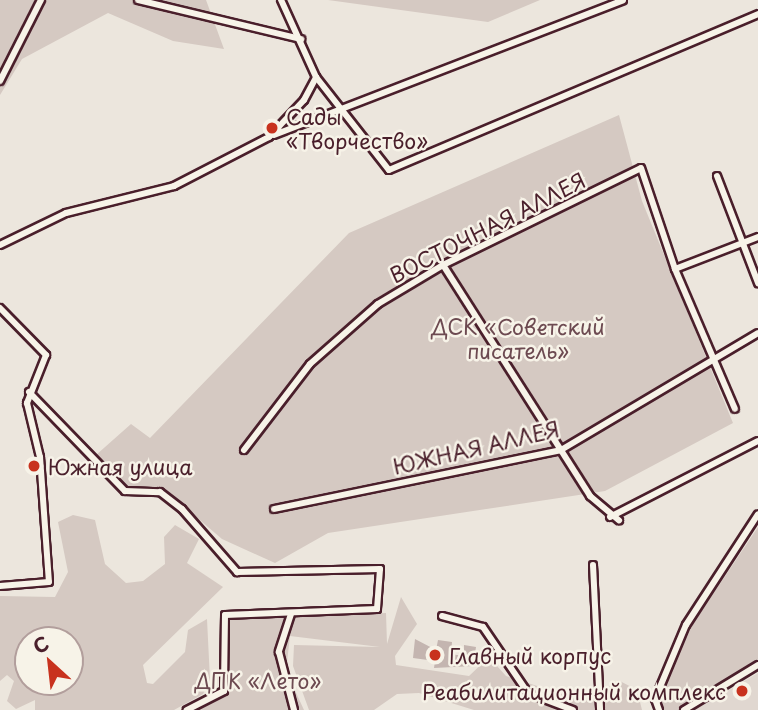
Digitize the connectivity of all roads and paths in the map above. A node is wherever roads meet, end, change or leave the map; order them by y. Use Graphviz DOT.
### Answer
graph roads {
  1 [pos="41,0"];
  2 [pos="138,0"];
  3 [pos="281,0"];
  4 [pos="623,0"];
  5 [pos="758,14"];
  6 [pos="301,39"];
  7 [pos="316,77"];
  8 [pos="0,81"];
  9 [pos="343,108"];
  10 [pos="269,137"];
  11 [pos="717,176"];
  12 [pos="758,237"];
  13 [pos="743,243"];
  14 [pos="0,244"];
  15 [pos="443,265"];
  16 [pos="675,269"];
  17 [pos="758,283"];
  18 [pos="0,308"];
  19 [pos="758,333"];
  20 [pos="709,360"];
  21 [pos="29,392"];
  22 [pos="735,410"];
  23 [pos="758,441"];
  24 [pos="244,450"];
  25 [pos="561,450"];
  26 [pos="274,509"];
  27 [pos="758,514"];
  28 [pos="610,517"];
  29 [pos="619,520"];
  30 [pos="593,565"];
  31 [pos="49,582"];
  32 [pos="0,586"];
  33 [pos="58,588"];
  34 [pos="291,614"];
  35 [pos="442,616"];
  36 [pos="758,665"];
  37 [pos="187,710"];
  38 [pos="294,710"];
  39 [pos="573,710"];
  40 [pos="600,710"];
  41 [pos="659,710"];
  42 [pos="684,710"];
  1 -- 8 [label="street"];
  2 -- 6 [label="street"];
  3 -- 6 [label="street"];
  4 -- 9 [label="street"];
  5 -- 9 [label="street"];
  6 -- 7 [label="street"];
  7 -- 9 [label="street"];
  7 -- 10 [label="street"];
  9 -- 10 [label="street"];
  10 -- 14 [label="street"];
  11 -- 13 [label="street"];
  12 -- 13 [label="street"];
  13 -- 16 [label="street"];
  13 -- 17 [label="street"];
  15 -- 16 [label="street, ВОСТОЧНАЯ АЛЛЕЯ"];
  15 -- 24 [label="street, ВОСТОЧНАЯ АЛЛЕЯ"];
  15 -- 25 [label="street"];
  16 -- 20 [label="street"];
  18 -- 21 [label="street"];
  19 -- 20 [label="street, ЮЖНАЯ АЛЛЕЯ"];
  20 -- 22 [label="street"];
  20 -- 25 [label="street, ЮЖНАЯ АЛЛЕЯ"];
  21 -- 31 [label="street"];
  21 -- 34 [label="street"];
  23 -- 28 [label="street"];
  25 -- 26 [label="street, ЮЖНАЯ АЛЛЕЯ"];
  25 -- 28 [label="street"];
  27 -- 41 [label="street"];
  28 -- 29 [label="street"];
  30 -- 40 [label="street"];
  31 -- 32 [label="street"];
  31 -- 33 [label="street"];
  34 -- 37 [label="street"];
  34 -- 38 [label="street"];
  35 -- 39 [label="street"];
  36 -- 42 [label="street"];
}
